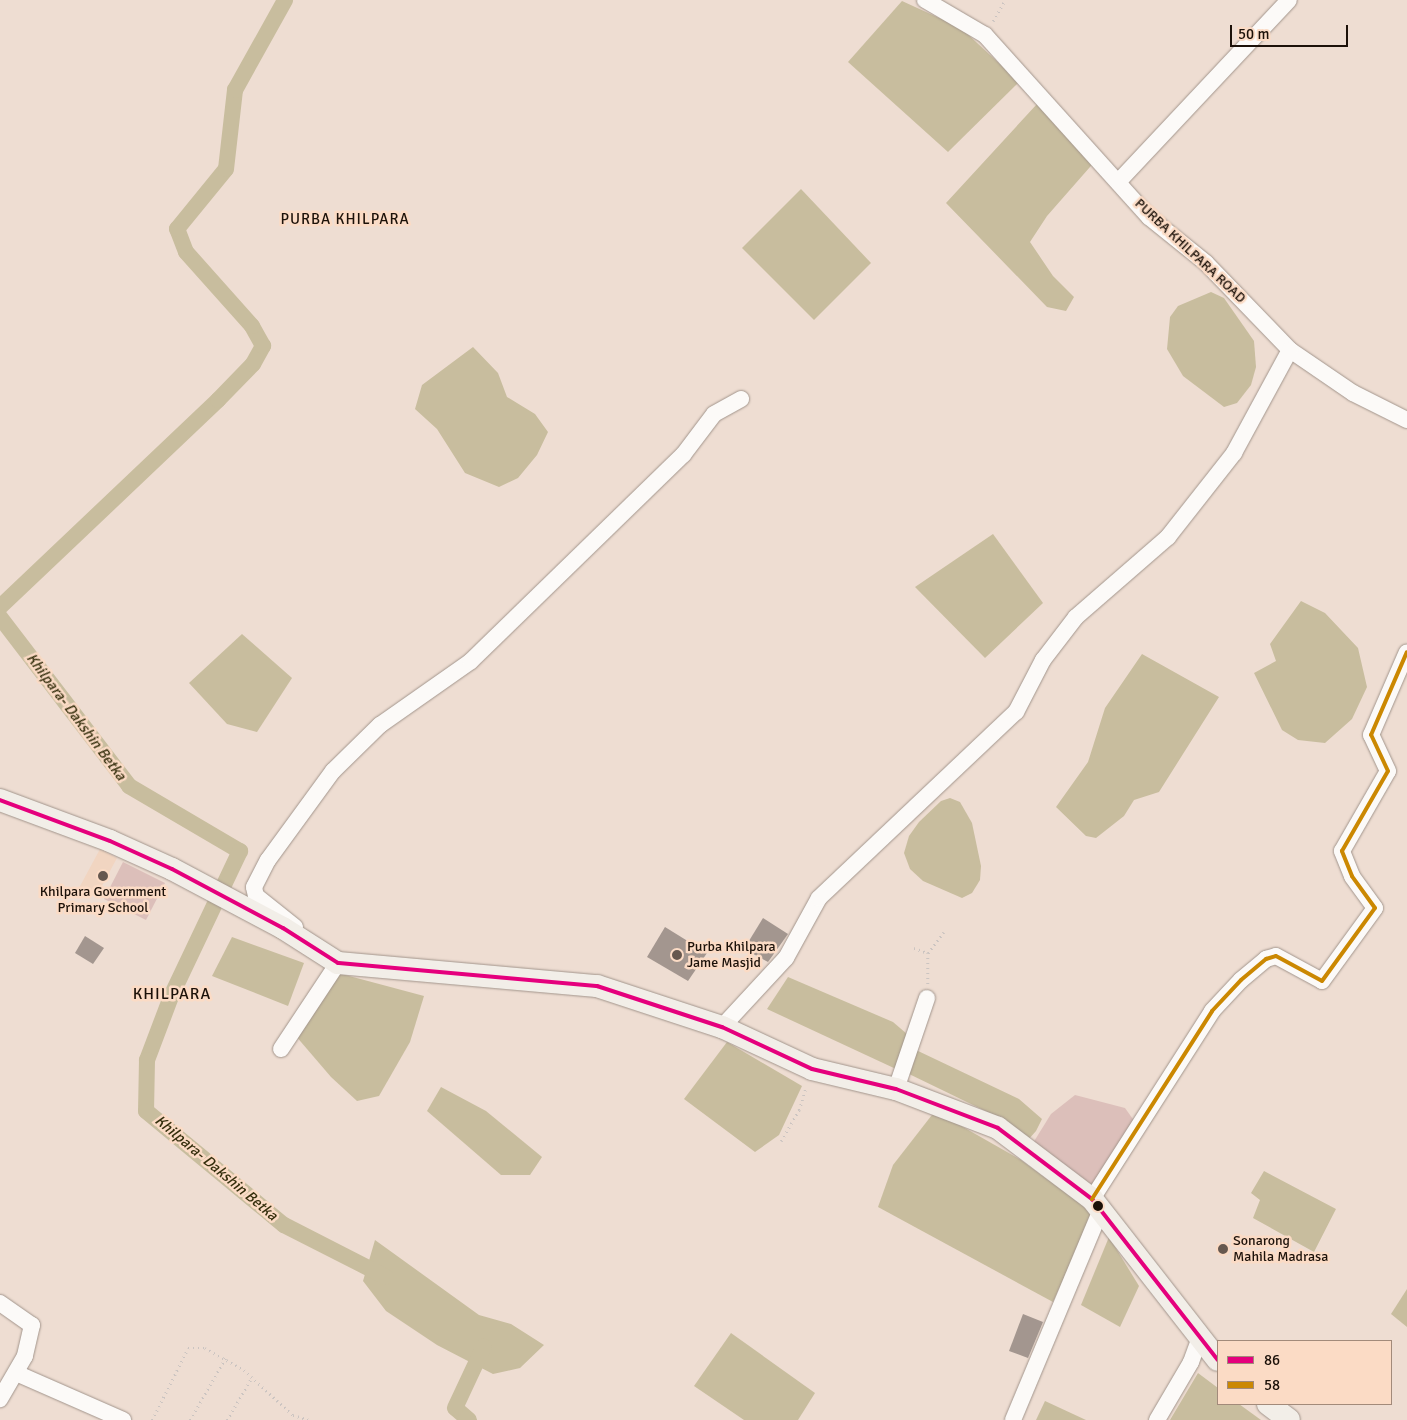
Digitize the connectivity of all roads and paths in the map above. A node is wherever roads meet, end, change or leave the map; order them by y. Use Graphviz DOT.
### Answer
graph roads {
  1 [pos="925,0"];
  2 [pos="1005,0"];
  3 [pos="1290,0"];
  4 [pos="985,35"];
  5 [pos="1119,181"];
  6 [pos="1290,350"];
  7 [pos="741,399"];
  8 [pos="1407,420"];
  9 [pos="1407,652"];
  10 [pos="0,800"];
  11 [pos="944,932"];
  12 [pos="302,940"];
  13 [pos="914,948"];
  14 [pos="928,953"];
  15 [pos="338,963"];
  16 [pos="927,998"];
  17 [pos="722,1027"];
  18 [pos="281,1049"];
  19 [pos="812,1069"];
  20 [pos="896,1089"];
  21 [pos="781,1141"];
  22 [pos="1096,1206"];
  23 [pos="0,1303"];
  24 [pos="1199,1340"];
  25 [pos="226,1357"];
  26 [pos="1217,1359"];
  27 [pos="16,1373"];
  28 [pos="252,1377"];
  29 [pos="0,1399"];
  30 [pos="1269,1405"];
  31 [pos="123,1420"];
  32 [pos="152,1420"];
  33 [pos="190,1420"];
  34 [pos="227,1420"];
  35 [pos="309,1420"];
  36 [pos="1013,1420"];
  37 [pos="1156,1420"];
  38 [pos="1289,1420"];
  1 -- 4 [label="street, PURBA KHILPARA ROAD"];
  2 -- 4 [label="path"];
  3 -- 5 [label="street"];
  4 -- 5 [label="street, PURBA KHILPARA ROAD"];
  5 -- 6 [label="street, PURBA KHILPARA ROAD"];
  6 -- 8 [label="street, PURBA KHILPARA ROAD"];
  6 -- 17 [label="street"];
  7 -- 12 [label="street"];
  9 -- 22 [label="street"];
  10 -- 12 [label="street"];
  11 -- 14 [label="path"];
  12 -- 15 [label="street"];
  13 -- 14 [label="path"];
  14 -- 16 [label="path"];
  15 -- 17 [label="street"];
  15 -- 18 [label="street"];
  16 -- 20 [label="street"];
  17 -- 19 [label="street"];
  19 -- 20 [label="street"];
  19 -- 21 [label="path"];
  20 -- 22 [label="street"];
  22 -- 24 [label="street"];
  22 -- 36 [label="street"];
  23 -- 27 [label="street"];
  24 -- 26 [label="street"];
  24 -- 37 [label="street"];
  25 -- 28 [label="path"];
  25 -- 32 [label="path"];
  25 -- 33 [label="path"];
  27 -- 29 [label="street"];
  27 -- 31 [label="street"];
  28 -- 34 [label="path"];
  28 -- 35 [label="path"];
  30 -- 38 [label="street"];
}
